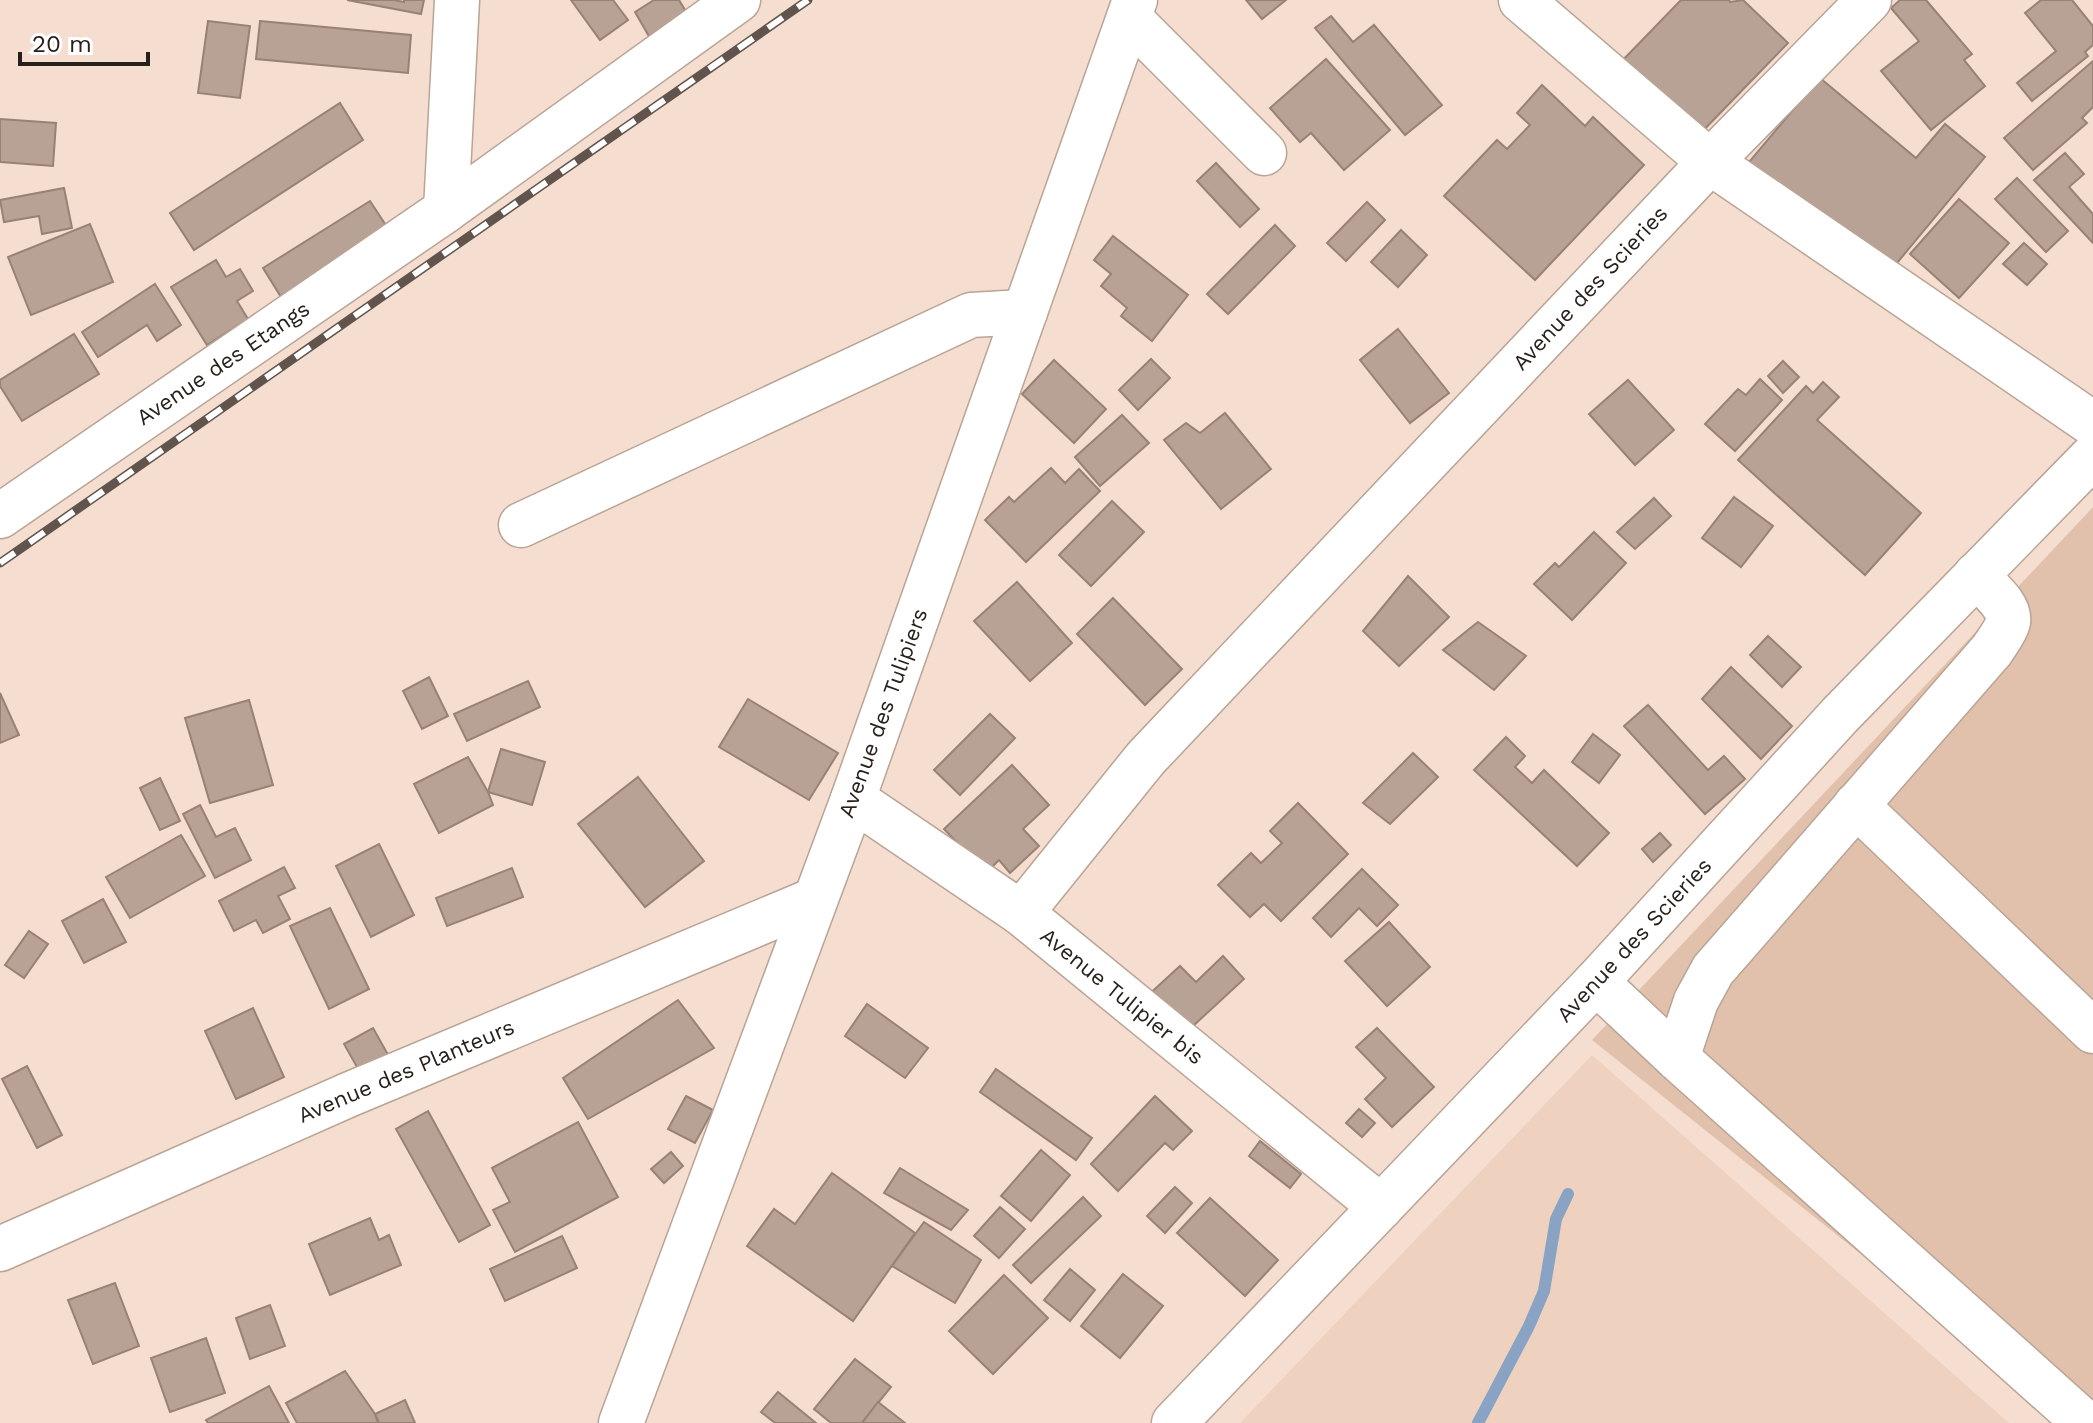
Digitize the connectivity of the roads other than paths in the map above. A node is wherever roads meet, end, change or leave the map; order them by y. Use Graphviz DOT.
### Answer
graph roads {
  1 [pos="457,0"];
  2 [pos="738,0"];
  3 [pos="1521,0"];
  4 [pos="1869,0"];
  5 [pos="1132,9"];
  6 [pos="1264,153"];
  7 [pos="1710,162"];
  8 [pos="446,210"];
  9 [pos="1025,312"];
  10 [pos="2093,424"];
  11 [pos="2093,456"];
  12 [pos="0,516"];
  13 [pos="521,525"];
  14 [pos="1976,575"];
  15 [pos="853,799"];
  16 [pos="1856,805"];
  17 [pos="814,900"];
  18 [pos="1021,913"];
  19 [pos="1596,982"];
  20 [pos="2093,1031"];
  21 [pos="1677,1058"];
  22 [pos="1381,1207"];
  23 [pos="0,1249"];
  24 [pos="621,1423"];
  25 [pos="1174,1423"];
  26 [pos="2085,1423"];
  1 -- 8 [label="street"];
  2 -- 8 [label="street, Avenue des Etangs"];
  3 -- 7 [label="street"];
  4 -- 7 [label="street, Avenue des Scieries"];
  5 -- 6 [label="street"];
  5 -- 9 [label="street, Avenue des Tulipiers"];
  7 -- 10 [label="street"];
  7 -- 18 [label="street, Avenue des Scieries"];
  8 -- 12 [label="street, Avenue des Etangs"];
  9 -- 13 [label="street"];
  9 -- 15 [label="street, Avenue des Tulipiers"];
  11 -- 14 [label="street, Avenue des Scieries"];
  14 -- 16 [label="street"];
  14 -- 19 [label="street, Avenue des Scieries"];
  15 -- 17 [label="street, Avenue des Tulipiers"];
  15 -- 18 [label="street, Avenue Tulipier bis"];
  16 -- 20 [label="street"];
  16 -- 21 [label="street"];
  17 -- 23 [label="street, Avenue des Planteurs"];
  17 -- 24 [label="street, Avenue des Tulipiers"];
  18 -- 22 [label="street, Avenue Tulipier bis"];
  19 -- 21 [label="street"];
  19 -- 22 [label="street, Avenue des Scieries"];
  21 -- 26 [label="street"];
  22 -- 25 [label="street, Avenue des Scieries"];
}
